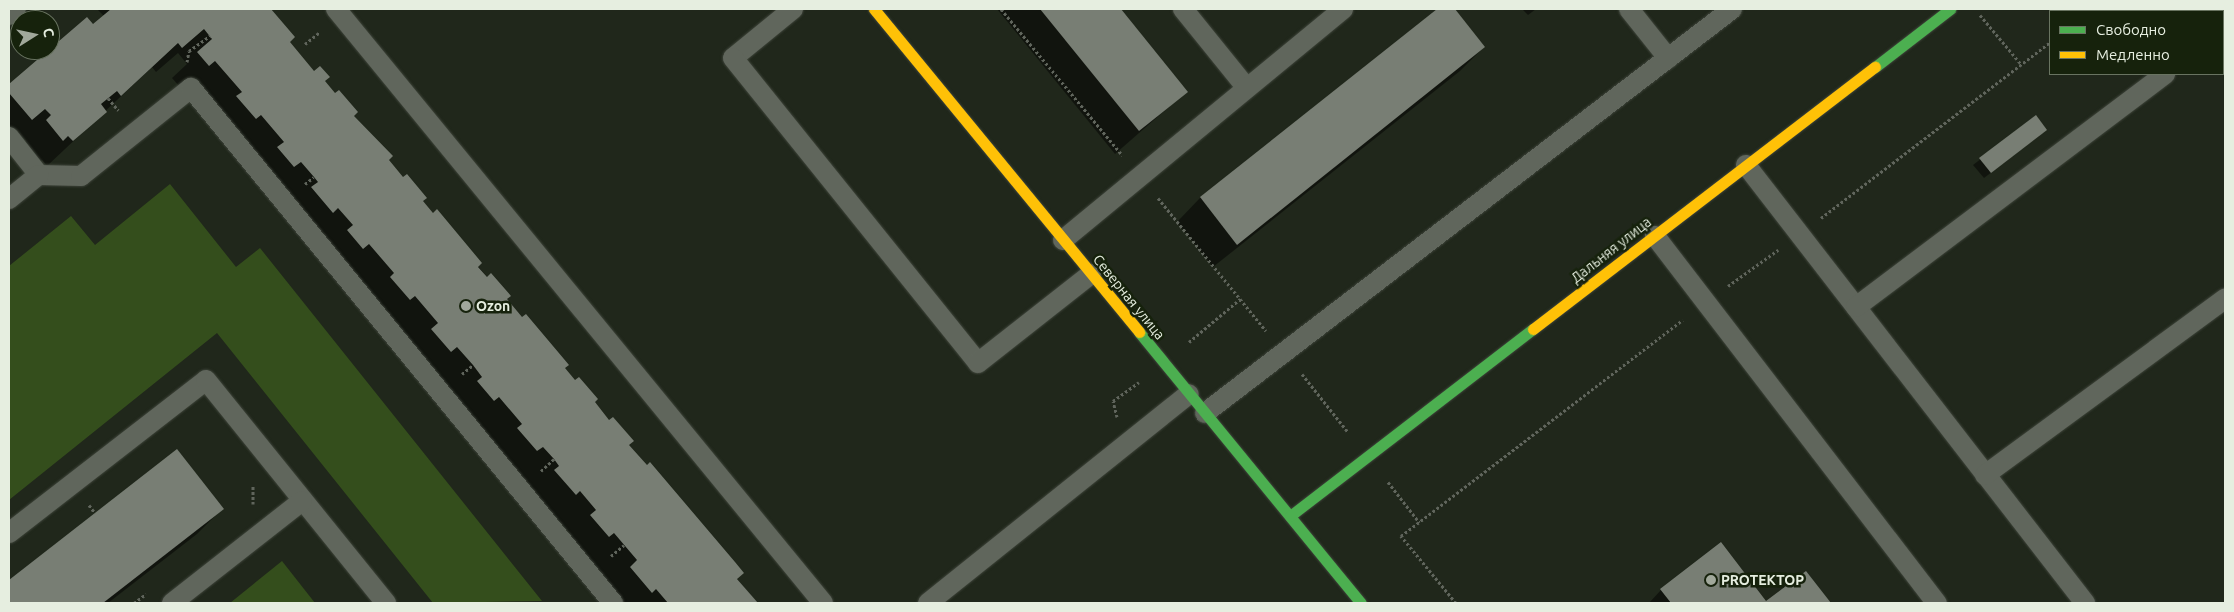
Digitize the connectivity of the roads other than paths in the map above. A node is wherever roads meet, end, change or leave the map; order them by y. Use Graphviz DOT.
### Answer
graph roads {
  1 [pos="16,9"];
  2 [pos="336,9"];
  3 [pos="793,9"];
  4 [pos="874,9"];
  5 [pos="1183,9"];
  6 [pos="1344,9"];
  7 [pos="1629,9"];
  8 [pos="1732,9"];
  9 [pos="1950,9"];
  10 [pos="9,15"];
  11 [pos="1668,58"];
  12 [pos="2164,75"];
  13 [pos="1246,87"];
  14 [pos="9,137"];
  15 [pos="1746,164"];
  16 [pos="39,175"];
  17 [pos="9,199"];
  18 [pos="1655,236"];
  19 [pos="1063,240"];
  20 [pos="1090,274"];
  21 [pos="2225,299"];
  22 [pos="1856,307"];
  23 [pos="1189,394"];
  24 [pos="1204,413"];
  25 [pos="1985,475"];
  26 [pos="302,501"];
  27 [pos="1290,516"];
  28 [pos="9,533"];
  29 [pos="172,603"];
  30 [pos="386,603"];
  31 [pos="613,603"];
  32 [pos="823,603"];
  33 [pos="928,603"];
  34 [pos="1361,603"];
  35 [pos="1937,603"];
  36 [pos="2085,603"];
  1 -- 10 [label="lane"];
  2 -- 32 [label="lane"];
  3 -- 20 [label="lane"];
  4 -- 19 [label="street, Северная улица"];
  5 -- 13 [label="lane"];
  6 -- 13 [label="lane"];
  7 -- 11 [label="lane"];
  8 -- 11 [label="lane"];
  9 -- 15 [label="street, Дальняя улица"];
  11 -- 24 [label="lane"];
  12 -- 22 [label="lane"];
  13 -- 19 [label="lane"];
  14 -- 16 [label="lane"];
  15 -- 18 [label="street, Дальняя улица"];
  15 -- 22 [label="lane"];
  16 -- 17 [label="lane"];
  16 -- 31 [label="lane"];
  18 -- 27 [label="street, Дальняя улица"];
  18 -- 35 [label="lane"];
  19 -- 20 [label="street, Северная улица"];
  20 -- 23 [label="street, Северная улица"];
  21 -- 25 [label="lane"];
  22 -- 25 [label="lane"];
  23 -- 24 [label="street, Северная улица"];
  23 -- 33 [label="lane"];
  24 -- 27 [label="street, Северная улица"];
  25 -- 36 [label="lane"];
  26 -- 28 [label="lane"];
  26 -- 29 [label="lane"];
  26 -- 30 [label="lane"];
  27 -- 34 [label="street, Северная улица"];
}
